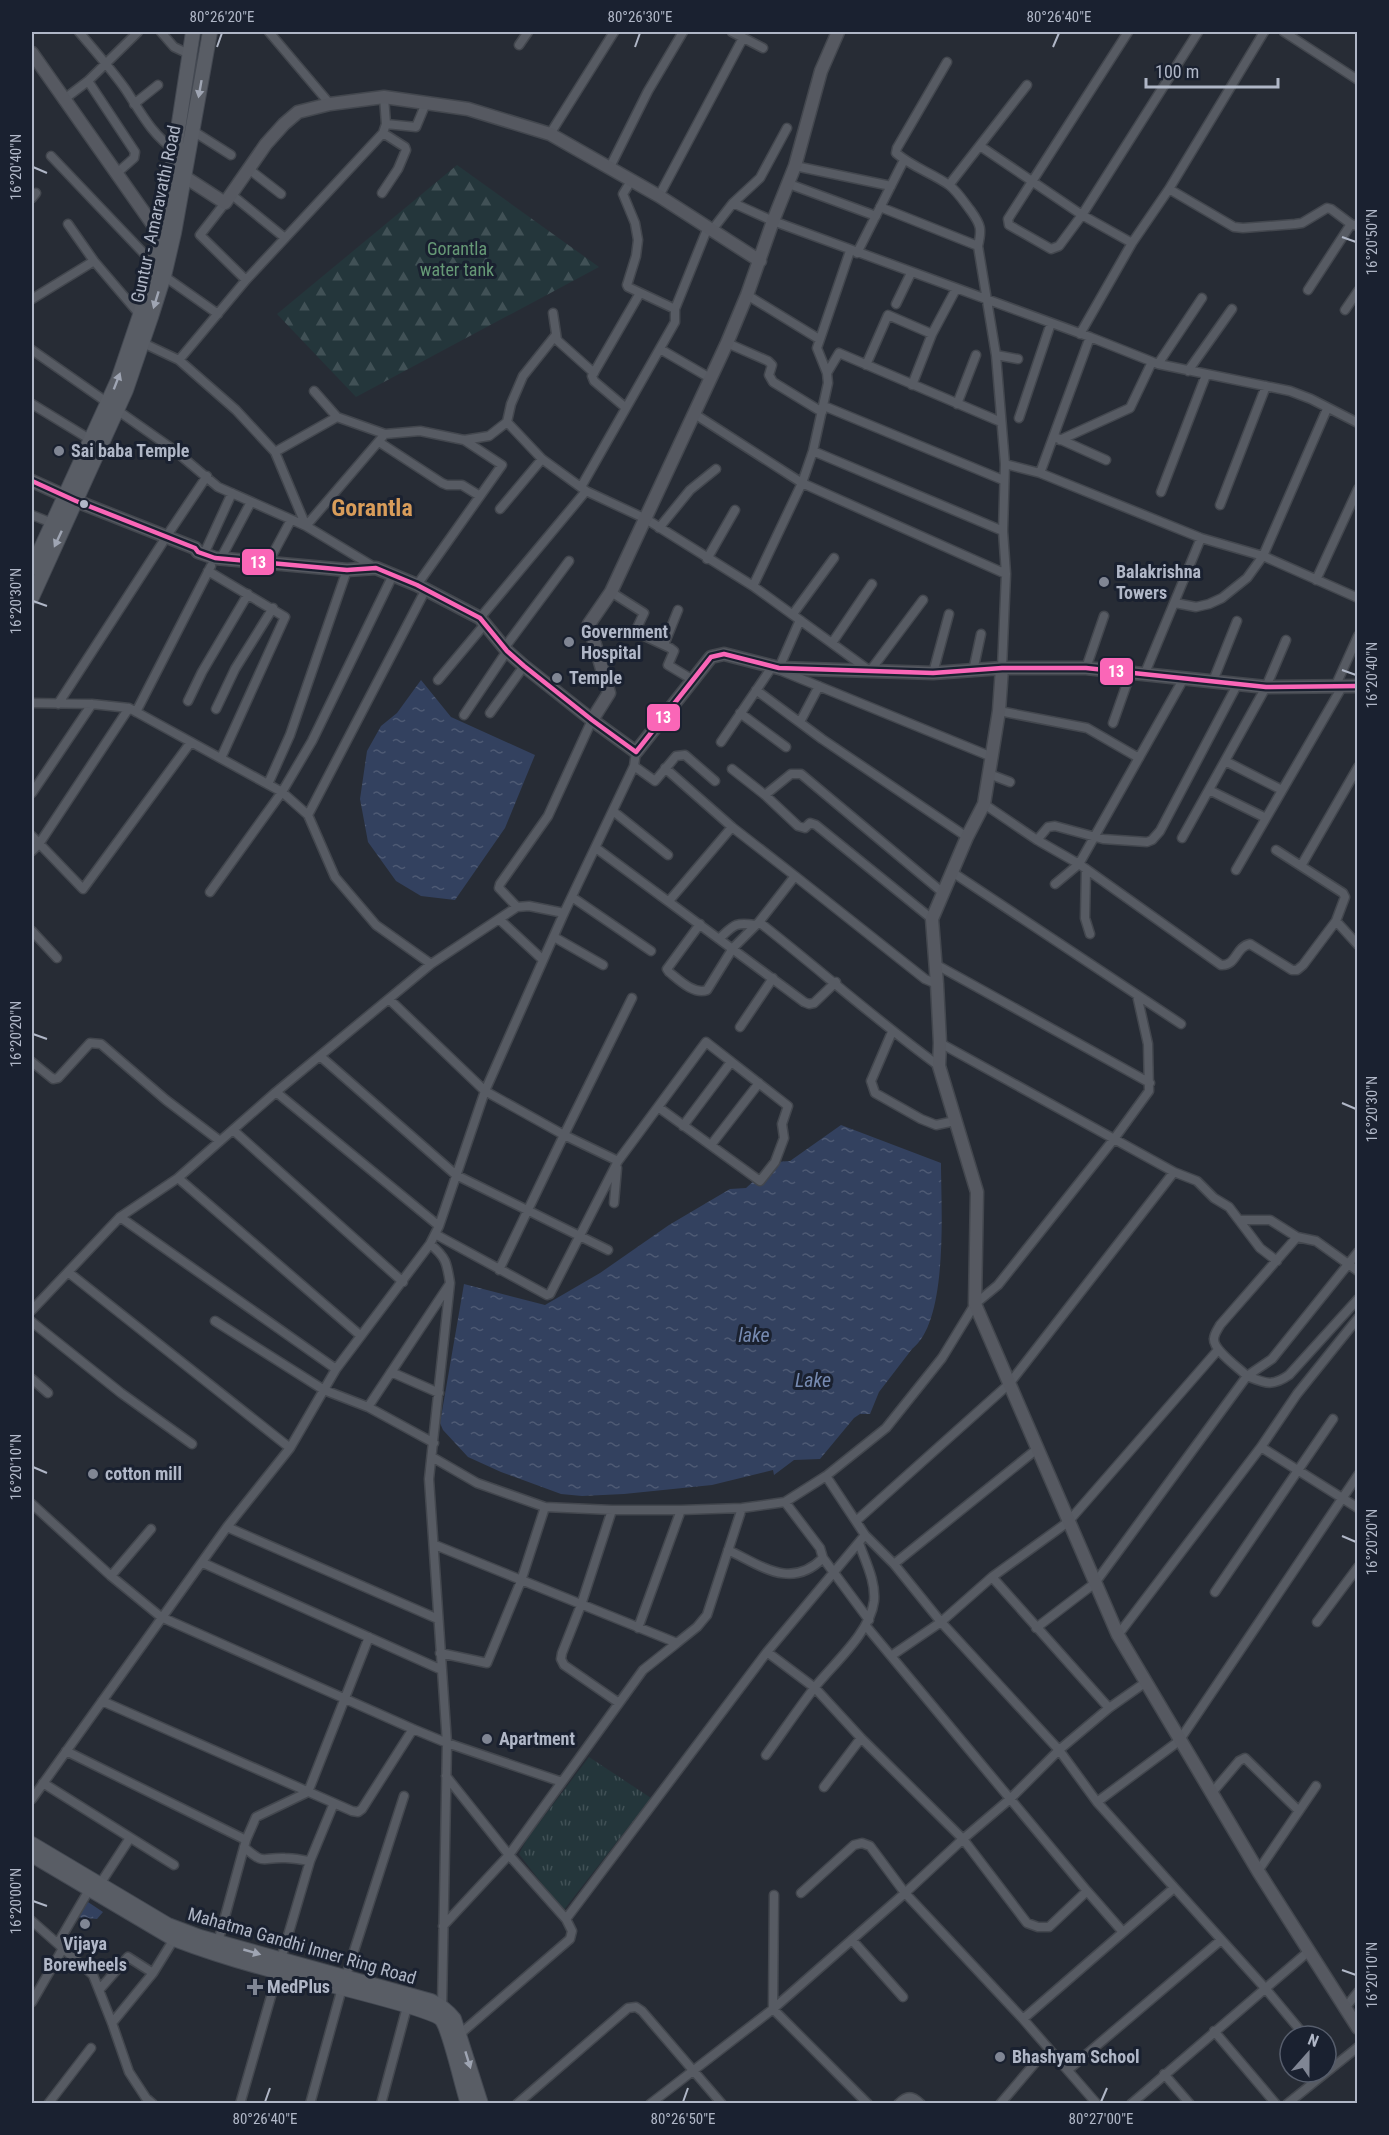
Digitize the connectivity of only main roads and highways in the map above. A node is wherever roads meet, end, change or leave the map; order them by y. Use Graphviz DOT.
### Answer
graph roads {
  1 [pos="193,32"];
  2 [pos="210,32"];
  3 [pos="113,407"];
  4 [pos="69,502"];
  5 [pos="32,568"];
  6 [pos="32,597"];
  7 [pos="32,1844"];
  8 [pos="32,1855"];
  9 [pos="95,1887"];
  10 [pos="279,1966"];
  11 [pos="344,1983"];
  12 [pos="468,2103"];
  13 [pos="481,2103"];
  3 -- 1 [label="main road, Guntur - Amaravathi Road, one-way"];
  2 -- 3 [label="main road, Guntur - Amaravathi Road, one-way"];
  3 -- 4 [label="main road, Guntur - Amaravathi Road"];
  3 -- 4 [label="main road, Guntur - Amaravathi Road"];
  4 -- 5 [label="main road, Guntur - Amaravathi Road"];
  4 -- 6 [label="main road, Guntur - Amaravathi Road, one-way"];
  7 -- 9 [label="main road, Mahatma Gandhi Inner Ring Road"];
  8 -- 9 [label="main road, Mahatma Gandhi Inner Ring Road"];
  9 -- 10 [label="main road, Mahatma Gandhi Inner Ring Road, one-way"];
  9 -- 10 [label="main road, Mahatma Gandhi Inner Ring Road"];
  10 -- 11 [label="main road, Mahatma Gandhi Inner Ring Road"];
  11 -- 12 [label="main road, Mahatma Gandhi Inner Ring Road"];
  11 -- 13 [label="main road, Mahatma Gandhi Inner Ring Road, one-way"];
}
